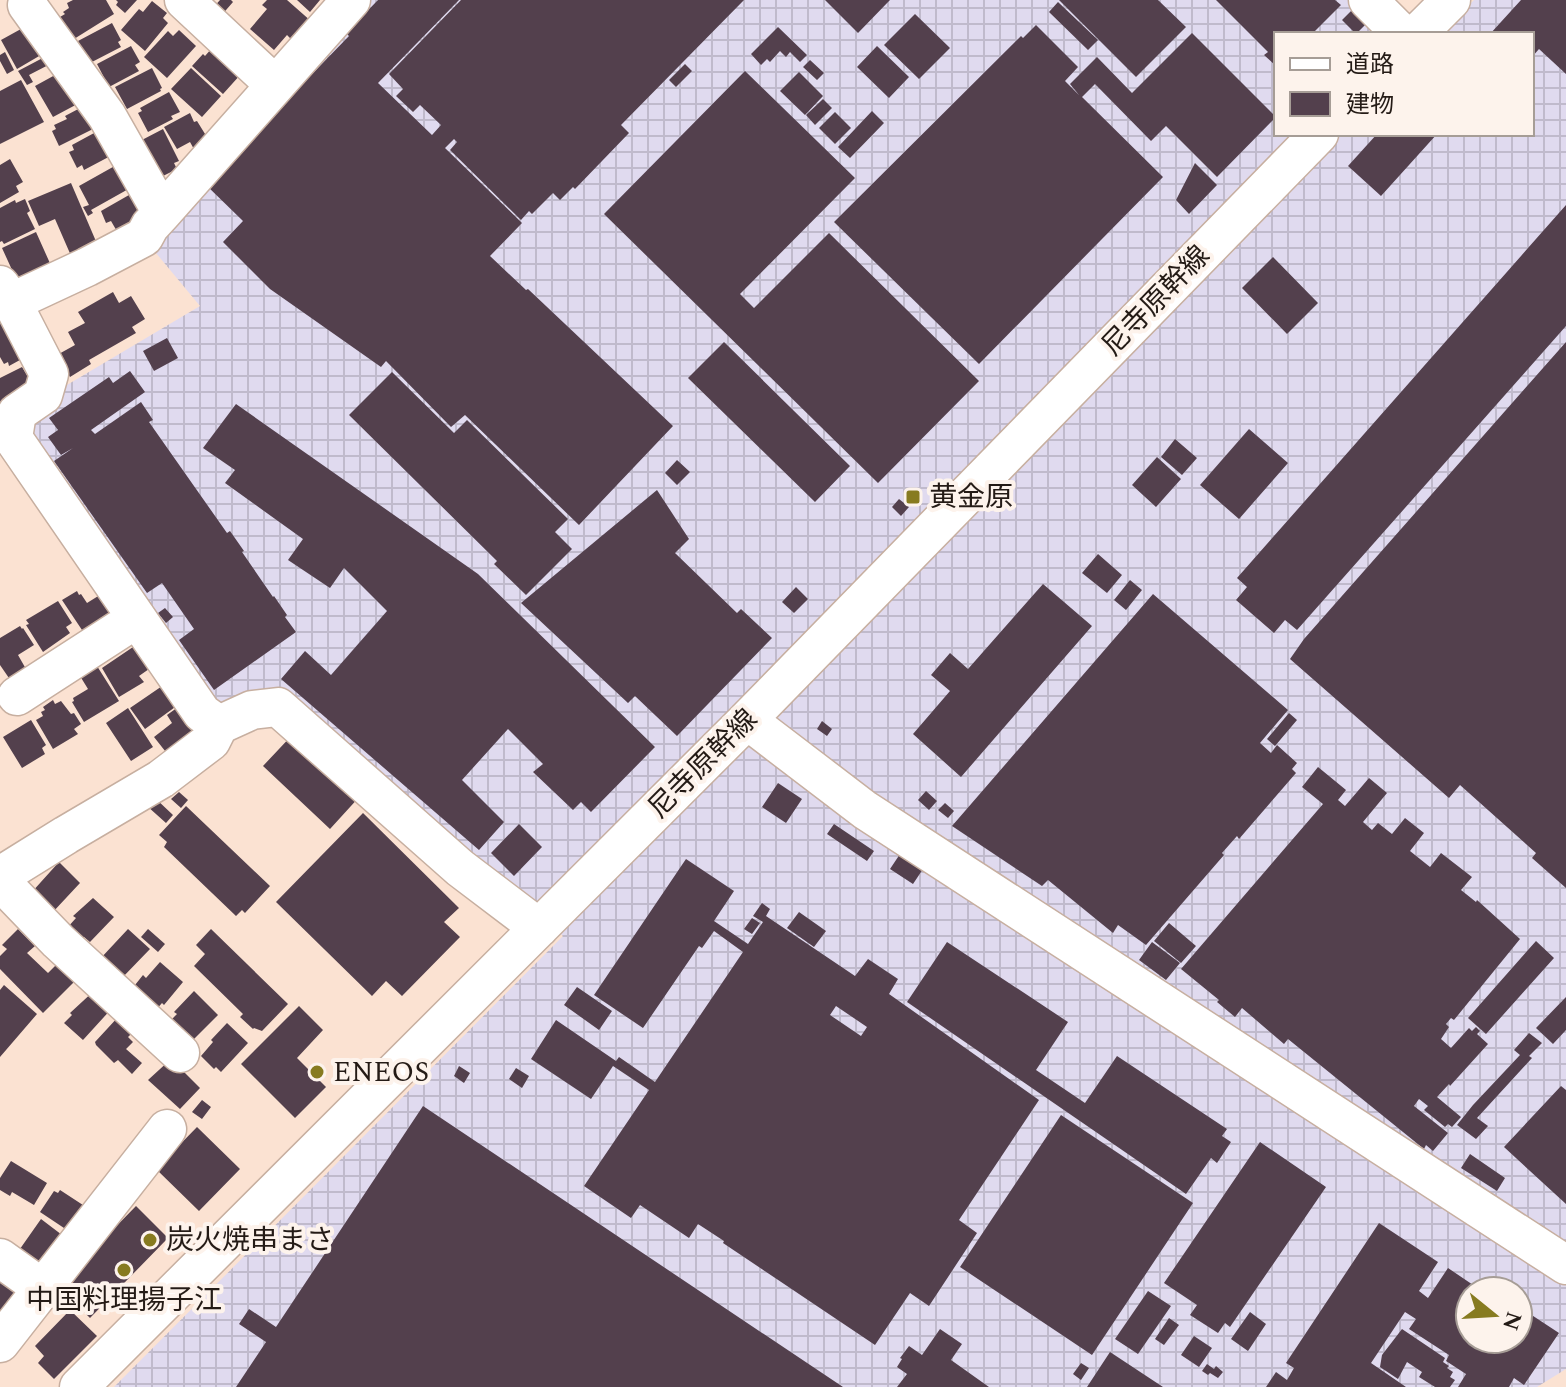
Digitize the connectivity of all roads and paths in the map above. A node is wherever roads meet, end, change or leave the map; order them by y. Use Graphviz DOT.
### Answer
graph roads {
  1 [pos="184,0"];
  2 [pos="351,0"];
  3 [pos="1368,0"];
  4 [pos="21,8"];
  5 [pos="1400,32"];
  6 [pos="275,85"];
  7 [pos="1317,136"];
  8 [pos="162,213"];
  9 [pos="3,291"];
  10 [pos="136,619"];
  11 [pos="17,696"];
  12 [pos="747,720"];
  13 [pos="219,725"];
  14 [pos="0,878"];
  15 [pos="539,928"];
  16 [pos="160,1045"];
  17 [pos="167,1129"];
  18 [pos="0,1258"];
  19 [pos="1566,1265"];
  20 [pos="42,1288"];
  21 [pos="0,1343"];
  22 [pos="79,1387"];
  1 -- 6 [label="street"];
  2 -- 6 [label="street"];
  3 -- 5 [label="street"];
  4 -- 8 [label="street"];
  6 -- 8 [label="street"];
  7 -- 12 [label="street, 尼寺原幹線"];
  8 -- 9 [label="street"];
  9 -- 10 [label="street"];
  10 -- 11 [label="street"];
  10 -- 13 [label="street"];
  12 -- 15 [label="street, 尼寺原幹線"];
  12 -- 19 [label="street"];
  13 -- 14 [label="street"];
  13 -- 15 [label="street"];
  14 -- 16 [label="street"];
  15 -- 22 [label="street, 尼寺原幹線"];
  17 -- 20 [label="street"];
  18 -- 20 [label="street"];
  20 -- 21 [label="street"];
}
